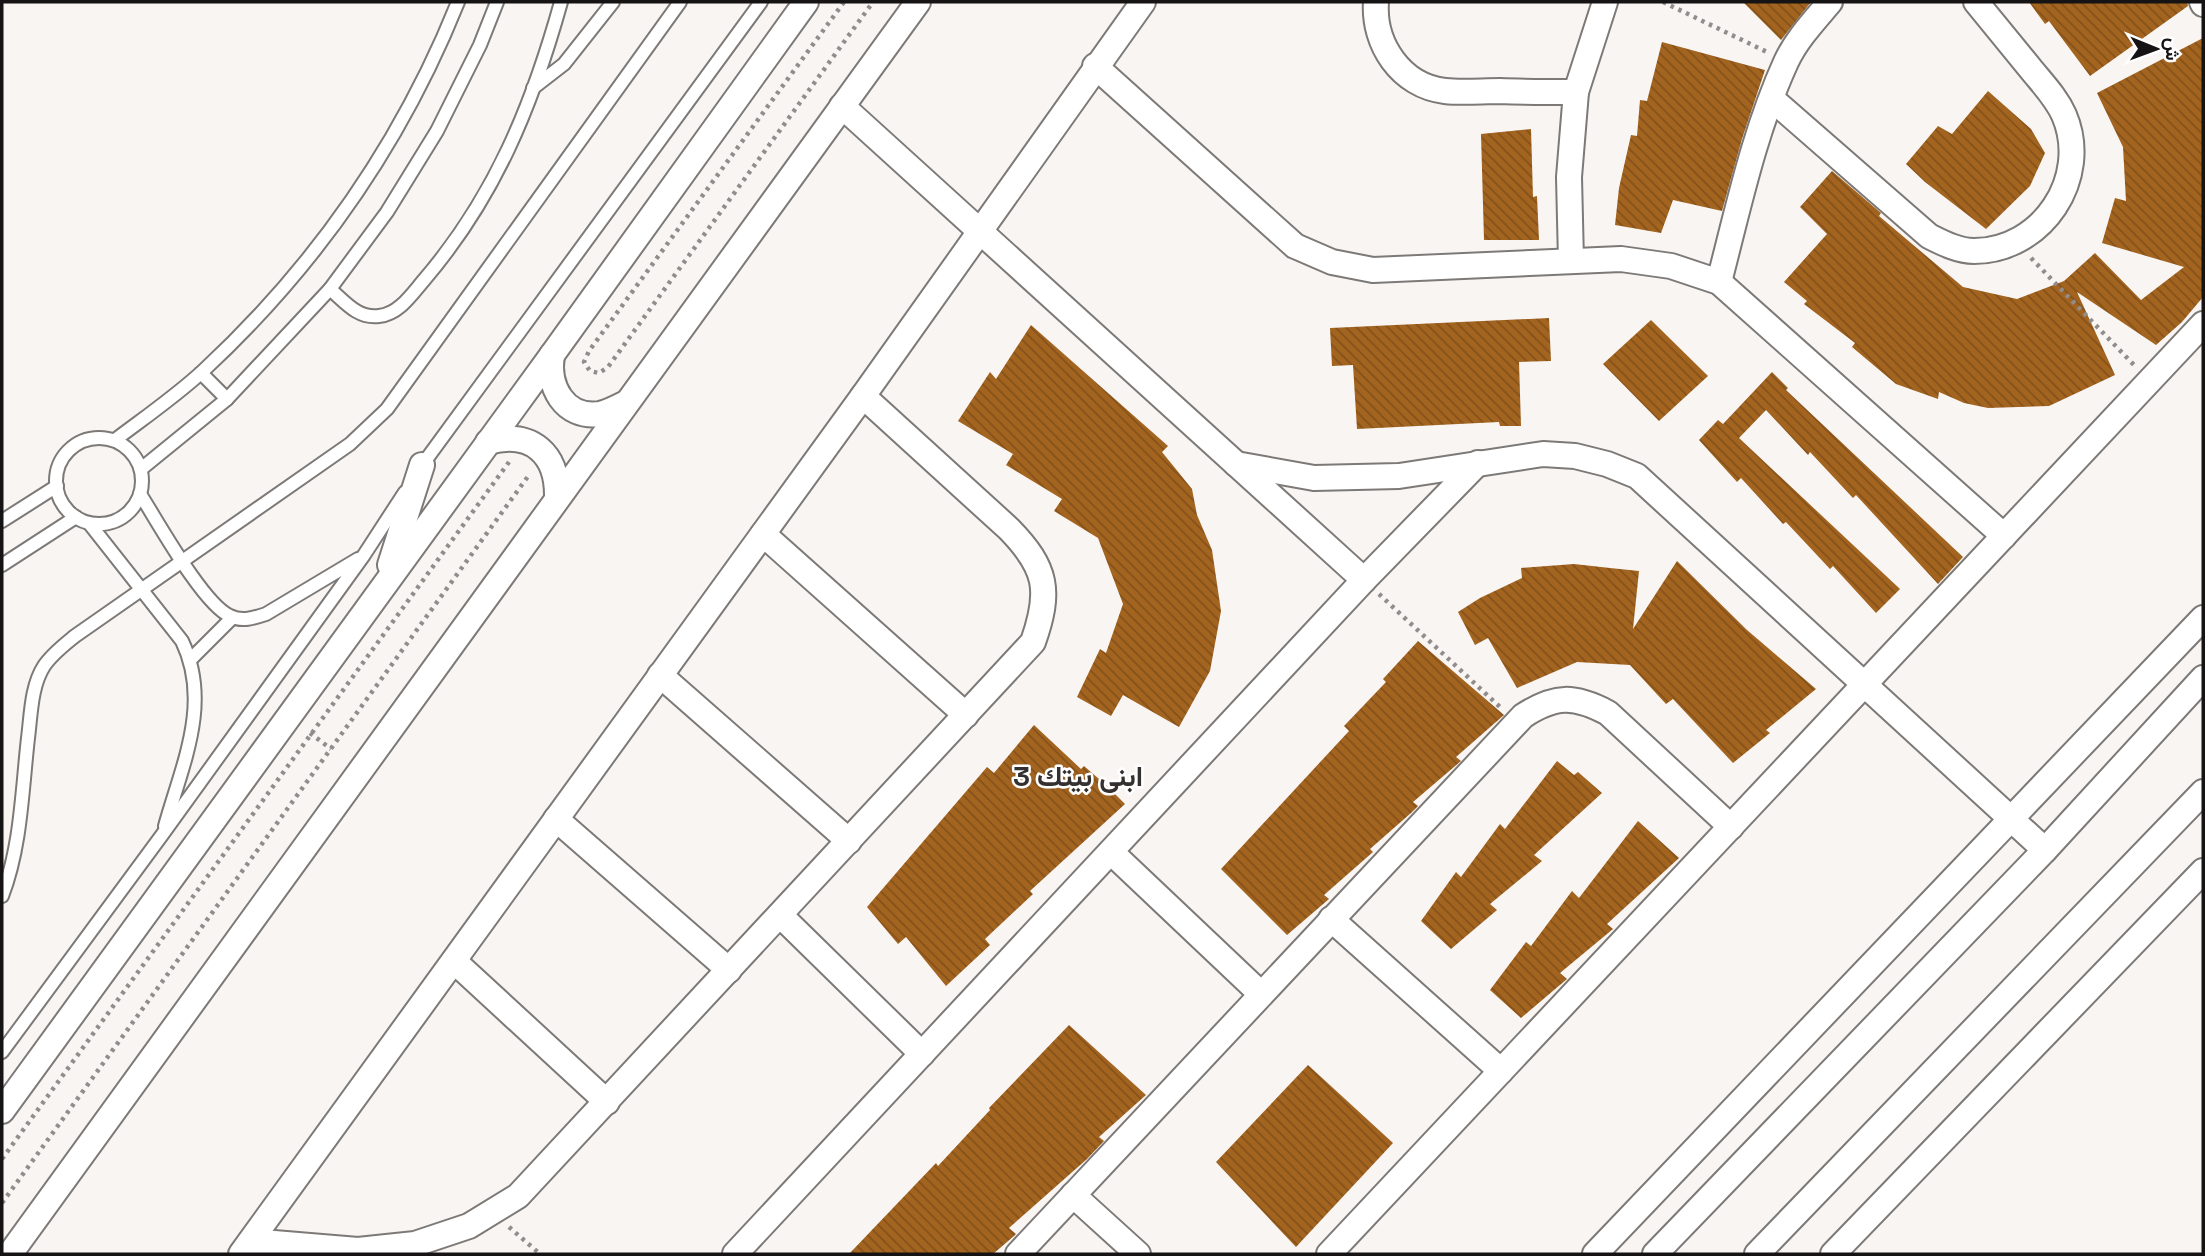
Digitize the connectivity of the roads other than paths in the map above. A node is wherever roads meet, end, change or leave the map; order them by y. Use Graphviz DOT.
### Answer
graph roads {
  1 [pos="458,2"];
  2 [pos="497,2"];
  3 [pos="561,2"];
  4 [pos="613,2"];
  5 [pos="680,2"];
  6 [pos="761,2"];
  7 [pos="806,2"];
  8 [pos="918,2"];
  9 [pos="1143,2"];
  10 [pos="1376,2"];
  11 [pos="1605,2"];
  12 [pos="1830,2"];
  13 [pos="1976,2"];
  14 [pos="1095,66"];
  15 [pos="533,88"];
  16 [pos="1576,92"];
  17 [pos="1772,99"];
  18 [pos="842,106"];
  19 [pos="979,231"];
  20 [pos="1571,261"];
  21 [pos="1720,282"];
  22 [pos="330,289"];
  23 [pos="2203,324"];
  24 [pos="552,355"];
  25 [pos="201,373"];
  26 [pos="863,396"];
  27 [pos="227,399"];
  28 [pos="626,402"];
  29 [pos="115,440"];
  30 [pos="488,442"];
  31 [pos="1478,463"];
  32 [pos="1236,464"];
  33 [pos="422,465"];
  34 [pos="141,469"];
  35 [pos="57,486"];
  36 [pos="140,494"];
  37 [pos="558,498"];
  38 [pos="76,517"];
  39 [pos="2,521"];
  40 [pos="89,523"];
  41 [pos="763,534"];
  42 [pos="2004,536"];
  43 [pos="364,555"];
  44 [pos="183,561"];
  45 [pos="2,565"];
  46 [pos="1364,580"];
  47 [pos="383,586"];
  48 [pos="143,589"];
  49 [pos="232,618"];
  50 [pos="2203,618"];
  51 [pos="191,659"];
  52 [pos="660,676"];
  53 [pos="2203,678"];
  54 [pos="1865,684"];
  55 [pos="966,715"];
  56 [pos="2203,792"];
  57 [pos="2012,819"];
  58 [pos="556,820"];
  59 [pos="1731,827"];
  60 [pos="162,835"];
  61 [pos="849,841"];
  62 [pos="2045,850"];
  63 [pos="1111,852"];
  64 [pos="2203,871"];
  65 [pos="2,896"];
  66 [pos="780,915"];
  67 [pos="1331,919"];
  68 [pos="454,961"];
  69 [pos="729,970"];
  70 [pos="1261,994"];
  71 [pos="2,1052"];
  72 [pos="922,1054"];
  73 [pos="1502,1071"];
  74 [pos="607,1102"];
  75 [pos="2,1111"];
  76 [pos="1073,1195"];
  77 [pos="246,1247"];
  78 [pos="10,1254"];
  79 [pos="735,1254"];
  80 [pos="1018,1254"];
  81 [pos="1138,1254"];
  82 [pos="1329,1254"];
  83 [pos="1595,1254"];
  84 [pos="1655,1254"];
  85 [pos="1757,1254"];
  86 [pos="1833,1254"];
  1 -- 25 [label="lane"];
  2 -- 22 [label="lane"];
  3 -- 15 [label="lane"];
  4 -- 15 [label="lane"];
  5 -- 44 [label="lane"];
  6 -- 33 [label="lane"];
  7 -- 24 [label="street"];
  8 -- 18 [label="street"];
  9 -- 14 [label="street"];
  10 -- 16 [label="street"];
  11 -- 16 [label="street"];
  12 -- 17 [label="street"];
  13 -- 17 [label="street"];
  14 -- 19 [label="street"];
  14 -- 20 [label="street"];
  15 -- 22 [label="lane"];
  16 -- 20 [label="street"];
  17 -- 21 [label="street"];
  18 -- 19 [label="street"];
  18 -- 28 [label="street"];
  19 -- 26 [label="street"];
  19 -- 32 [label="street"];
  20 -- 21 [label="street"];
  21 -- 42 [label="street"];
  22 -- 27 [label="lane"];
  23 -- 42 [label="street"];
  24 -- 28 [label="street"];
  24 -- 30 [label="street"];
  25 -- 27 [label="lane"];
  25 -- 29 [label="lane"];
  26 -- 41 [label="street"];
  26 -- 55 [label="street"];
  27 -- 34 [label="lane"];
  28 -- 37 [label="street"];
  29 -- 34 [label="lane"];
  29 -- 35 [label="lane"];
  30 -- 37 [label="street"];
  30 -- 47 [label="street"];
  31 -- 32 [label="street"];
  31 -- 46 [label="street"];
  31 -- 54 [label="street"];
  32 -- 46 [label="street"];
  33 -- 43 [label="lane"];
  33 -- 47 [label="street"];
  34 -- 36 [label="lane"];
  35 -- 38 [label="lane"];
  35 -- 39 [label="lane"];
  36 -- 40 [label="lane"];
  36 -- 44 [label="lane"];
  37 -- 78 [label="street"];
  38 -- 40 [label="lane"];
  38 -- 45 [label="lane"];
  40 -- 48 [label="lane"];
  41 -- 52 [label="street"];
  41 -- 55 [label="street"];
  42 -- 54 [label="street"];
  43 -- 49 [label="lane"];
  43 -- 60 [label="lane"];
  44 -- 48 [label="lane"];
  44 -- 49 [label="lane"];
  46 -- 63 [label="street"];
  47 -- 75 [label="street"];
  48 -- 51 [label="lane"];
  48 -- 65 [label="lane"];
  49 -- 51 [label="lane"];
  50 -- 57 [label="street"];
  51 -- 60 [label="lane"];
  52 -- 58 [label="street"];
  52 -- 61 [label="street"];
  53 -- 62 [label="street"];
  54 -- 57 [label="street"];
  54 -- 59 [label="street"];
  55 -- 61 [label="street"];
  56 -- 85 [label="street"];
  57 -- 62 [label="street"];
  57 -- 83 [label="street"];
  58 -- 68 [label="street"];
  58 -- 69 [label="street"];
  59 -- 67 [label="street"];
  59 -- 73 [label="street"];
  60 -- 71 [label="lane"];
  61 -- 66 [label="street"];
  62 -- 84 [label="street"];
  63 -- 70 [label="street"];
  63 -- 72 [label="street"];
  64 -- 86 [label="street"];
  66 -- 69 [label="street"];
  66 -- 72 [label="street"];
  67 -- 70 [label="street"];
  67 -- 73 [label="street"];
  68 -- 74 [label="street"];
  68 -- 77 [label="street"];
  69 -- 74 [label="street"];
  70 -- 76 [label="street"];
  72 -- 79 [label="street"];
  73 -- 82 [label="street"];
  74 -- 77 [label="street"];
  76 -- 80 [label="street"];
  76 -- 81 [label="street"];
}
